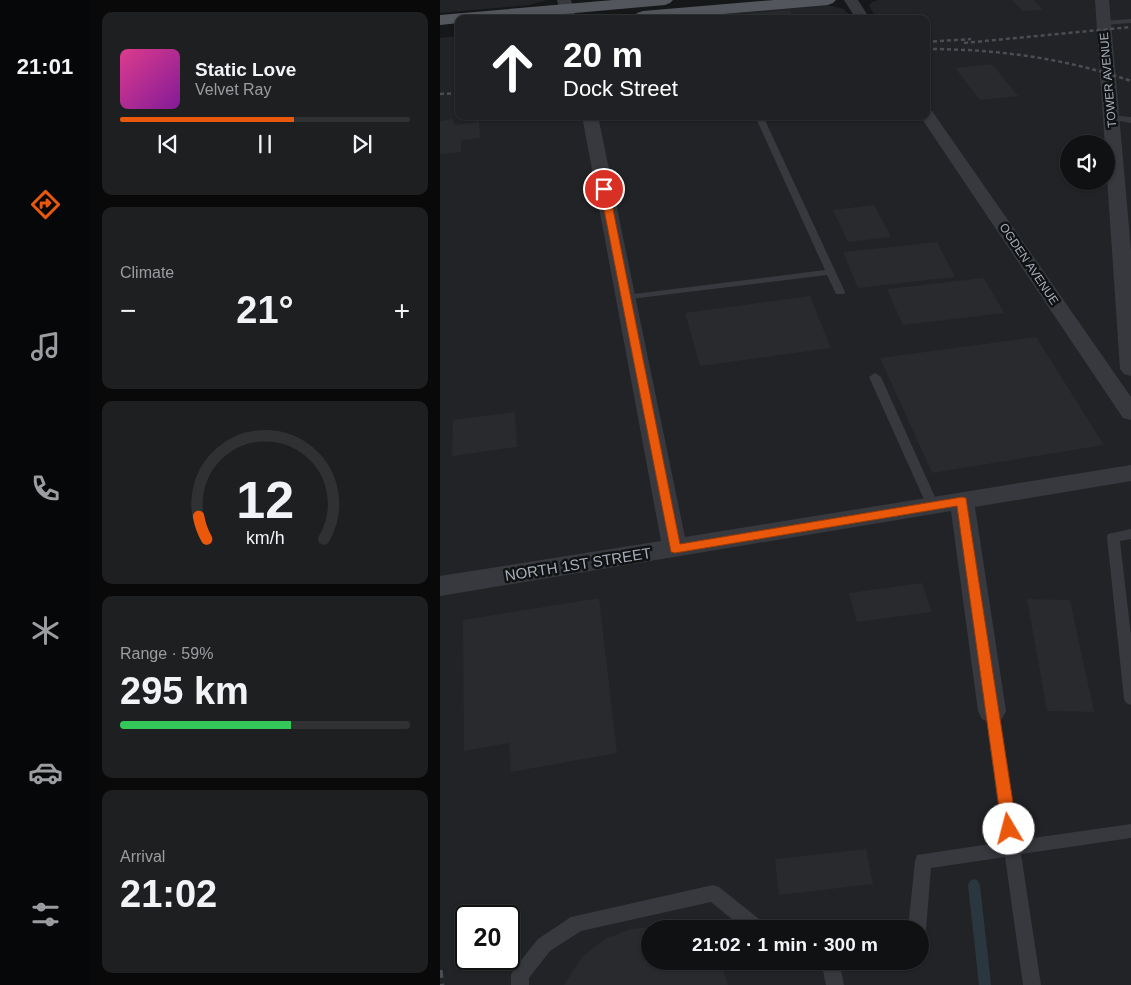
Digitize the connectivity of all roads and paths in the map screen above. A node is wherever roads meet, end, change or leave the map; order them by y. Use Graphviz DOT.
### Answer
graph roads {
  1 [pos="665,0"];
  2 [pos="828,0"];
  3 [pos="851,0"];
  4 [pos="1102,0"];
  5 [pos="567,9"];
  6 [pos="498,15"];
  7 [pos="655,15"];
  8 [pos="860,15"];
  9 [pos="455,19"];
  10 [pos="440,20"];
  11 [pos="1131,22"];
  12 [pos="1103,23"];
  13 [pos="455,33"];
  14 [pos="440,35"];
  15 [pos="1112,117"];
  16 [pos="591,120"];
  17 [pos="761,120"];
  18 [pos="930,120"];
  19 [pos="1131,120"];
  20 [pos="1126,241"];
  21 [pos="830,272"];
  22 [pos="840,292"];
  23 [pos="626,298"];
  24 [pos="1131,369"];
  25 [pos="875,377"];
  26 [pos="1131,413"];
  27 [pos="1131,473"];
  28 [pos="962,501"];
  29 [pos="933,506"];
  30 [pos="1131,534"];
  31 [pos="675,549"];
  32 [pos="440,586"];
  33 [pos="1131,699"];
  34 [pos="992,711"];
  35 [pos="1131,831"];
  36 [pos="1012,848"];
  37 [pos="747,920"];
  38 [pos="918,920"];
  39 [pos="832,970"];
  40 [pos="520,985"];
  41 [pos="835,985"];
  42 [pos="1032,985"];
  1 -- 5 [label="main road"];
  2 -- 7 [label="main road"];
  3 -- 8 [label="street"];
  4 -- 12 [label="street, TOWER AVENUE"];
  5 -- 6 [label="main road"];
  9 -- 10 [label="main road"];
  11 -- 12 [label="lane"];
  12 -- 15 [label="street, TOWER AVENUE"];
  13 -- 14 [label="main road"];
  15 -- 19 [label="lane"];
  15 -- 20 [label="street, TOWER AVENUE"];
  16 -- 23 [label="street"];
  17 -- 21 [label="lane"];
  18 -- 26 [label="street, OGDEN AVENUE"];
  20 -- 24 [label="street, TOWER AVENUE"];
  21 -- 22 [label="lane"];
  21 -- 23 [label="lane"];
  23 -- 31 [label="street"];
  25 -- 29 [label="lane"];
  27 -- 28 [label="street, NORTH 1ST STREET"];
  28 -- 29 [label="street, NORTH 1ST STREET"];
  28 -- 34 [label="street"];
  29 -- 31 [label="street, NORTH 1ST STREET"];
  30 -- 33 [label="lane"];
  31 -- 32 [label="street, NORTH 1ST STREET"];
  34 -- 36 [label="lane"];
  35 -- 36 [label="lane"];
  36 -- 38 [label="lane"];
  36 -- 42 [label="lane"];
  37 -- 40 [label="lane"];
  39 -- 41 [label="lane"];
}
